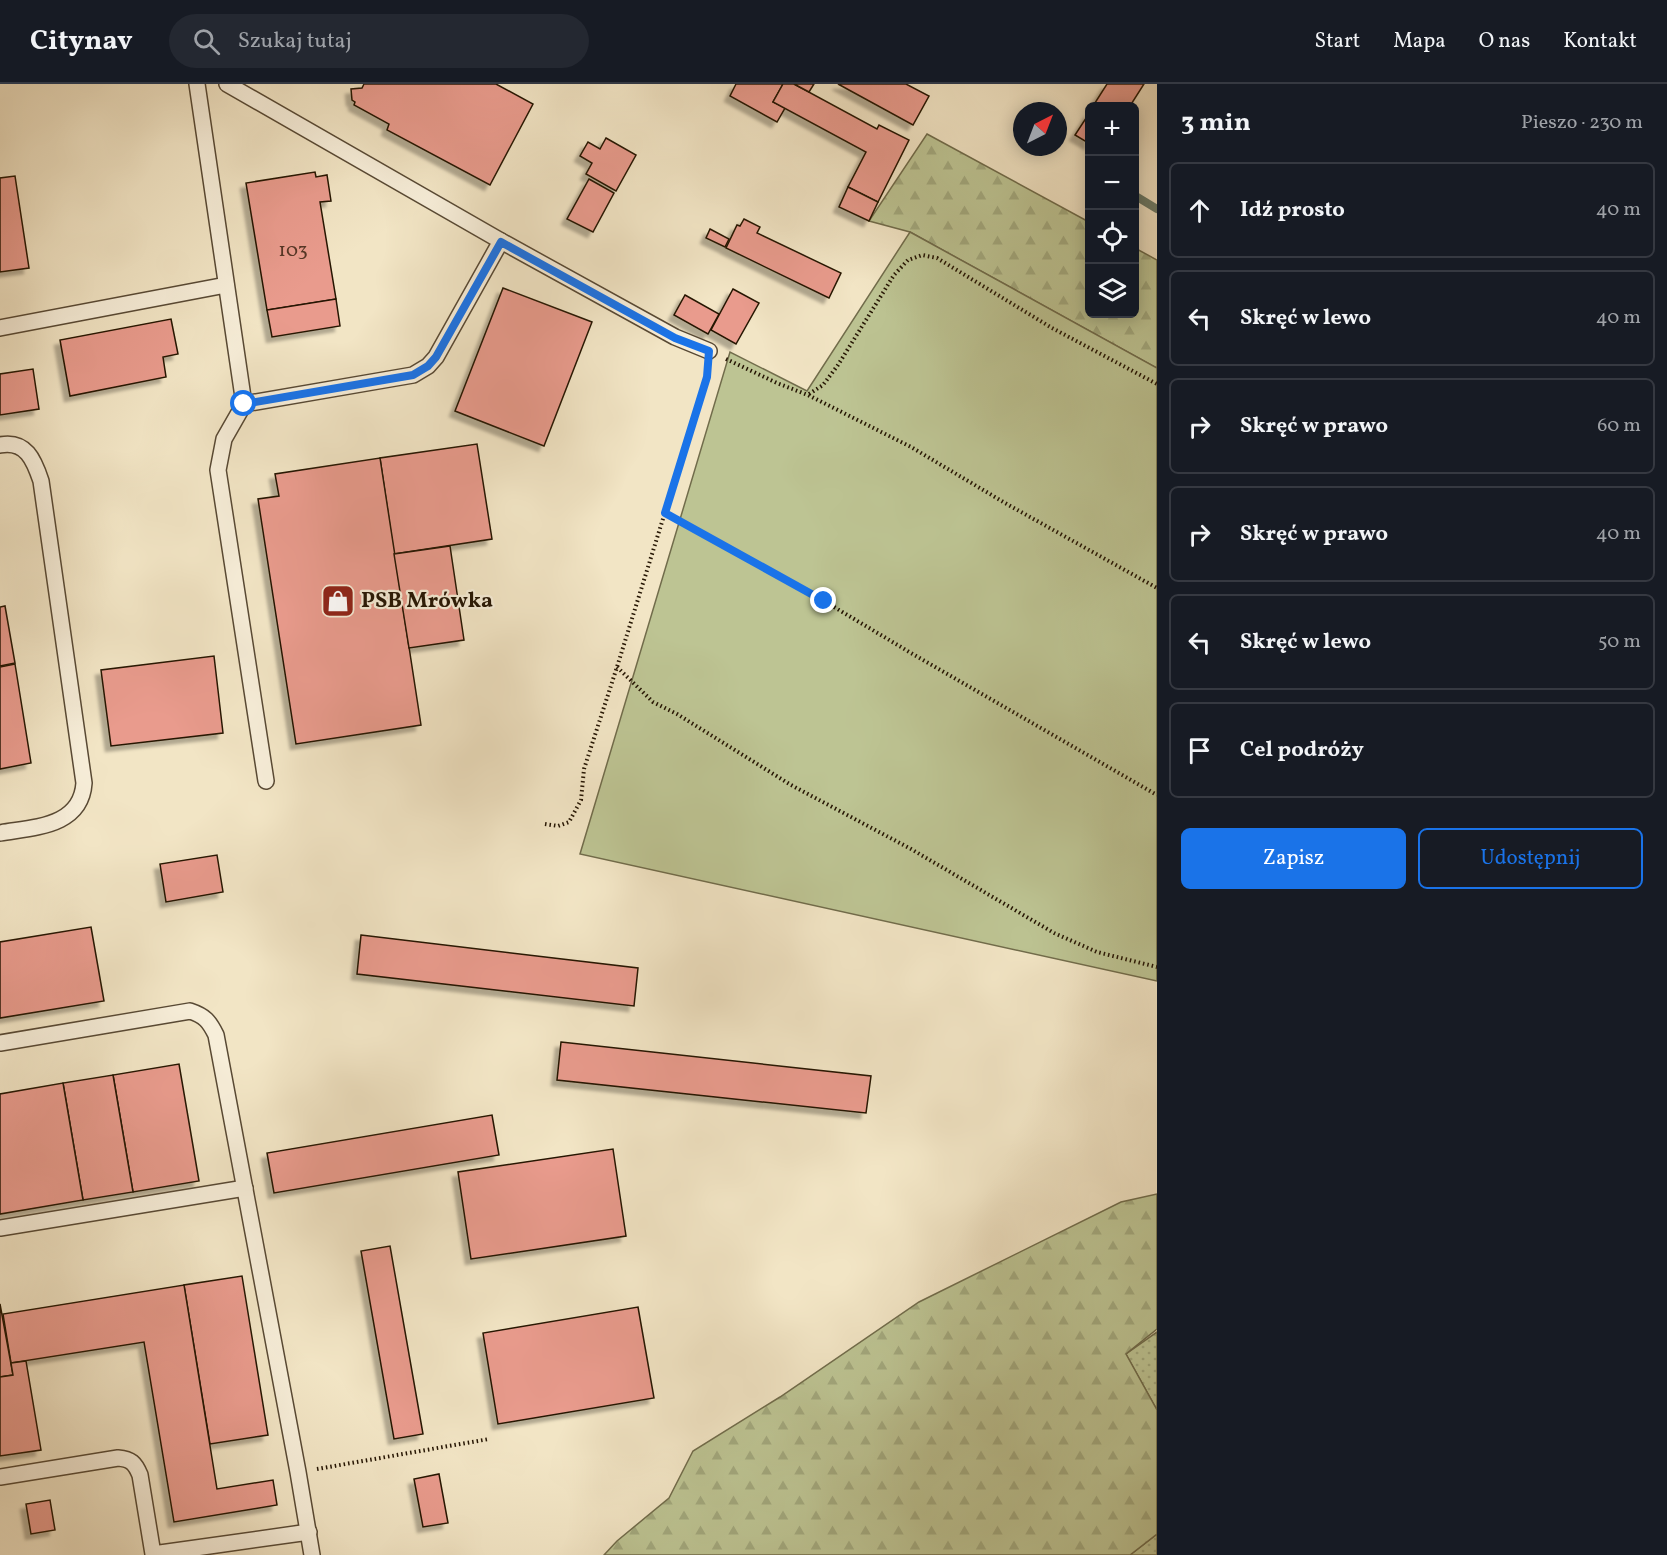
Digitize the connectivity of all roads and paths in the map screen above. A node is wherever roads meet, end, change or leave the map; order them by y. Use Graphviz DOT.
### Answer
graph roads {
  1 [pos="197,84"];
  2 [pos="227,84"];
  3 [pos="501,242"];
  4 [pos="226,285"];
  5 [pos="0,328"];
  6 [pos="709,351"];
  7 [pos="1157,384"];
  8 [pos="808,395"];
  9 [pos="244,404"];
  10 [pos="0,445"];
  11 [pos="665,513"];
  12 [pos="1157,588"];
  13 [pos="617,667"];
  14 [pos="266,781"];
  15 [pos="1157,795"];
  16 [pos="545,824"];
  17 [pos="0,833"];
  18 [pos="1157,967"];
  19 [pos="0,1043"];
  20 [pos="245,1188"];
  21 [pos="0,1228"];
  22 [pos="489,1439"];
  23 [pos="298,1472"];
  24 [pos="0,1477"];
  25 [pos="309,1532"];
  26 [pos="152,1554"];
  27 [pos="312,1555"];
  1 -- 4 [label="lane"];
  2 -- 3 [label="lane"];
  3 -- 6 [label="lane"];
  3 -- 9 [label="lane"];
  4 -- 5 [label="lane"];
  4 -- 9 [label="lane"];
  6 -- 8 [label="path"];
  6 -- 11 [label="path"];
  7 -- 8 [label="path"];
  8 -- 12 [label="path"];
  9 -- 14 [label="lane"];
  10 -- 17 [label="lane"];
  11 -- 13 [label="path"];
  11 -- 15 [label="path"];
  13 -- 16 [label="path"];
  13 -- 18 [label="path"];
  19 -- 20 [label="lane"];
  20 -- 21 [label="lane"];
  20 -- 23 [label="lane"];
  22 -- 23 [label="path"];
  23 -- 25 [label="lane"];
  24 -- 26 [label="lane"];
  25 -- 26 [label="lane"];
  25 -- 27 [label="lane"];
}
